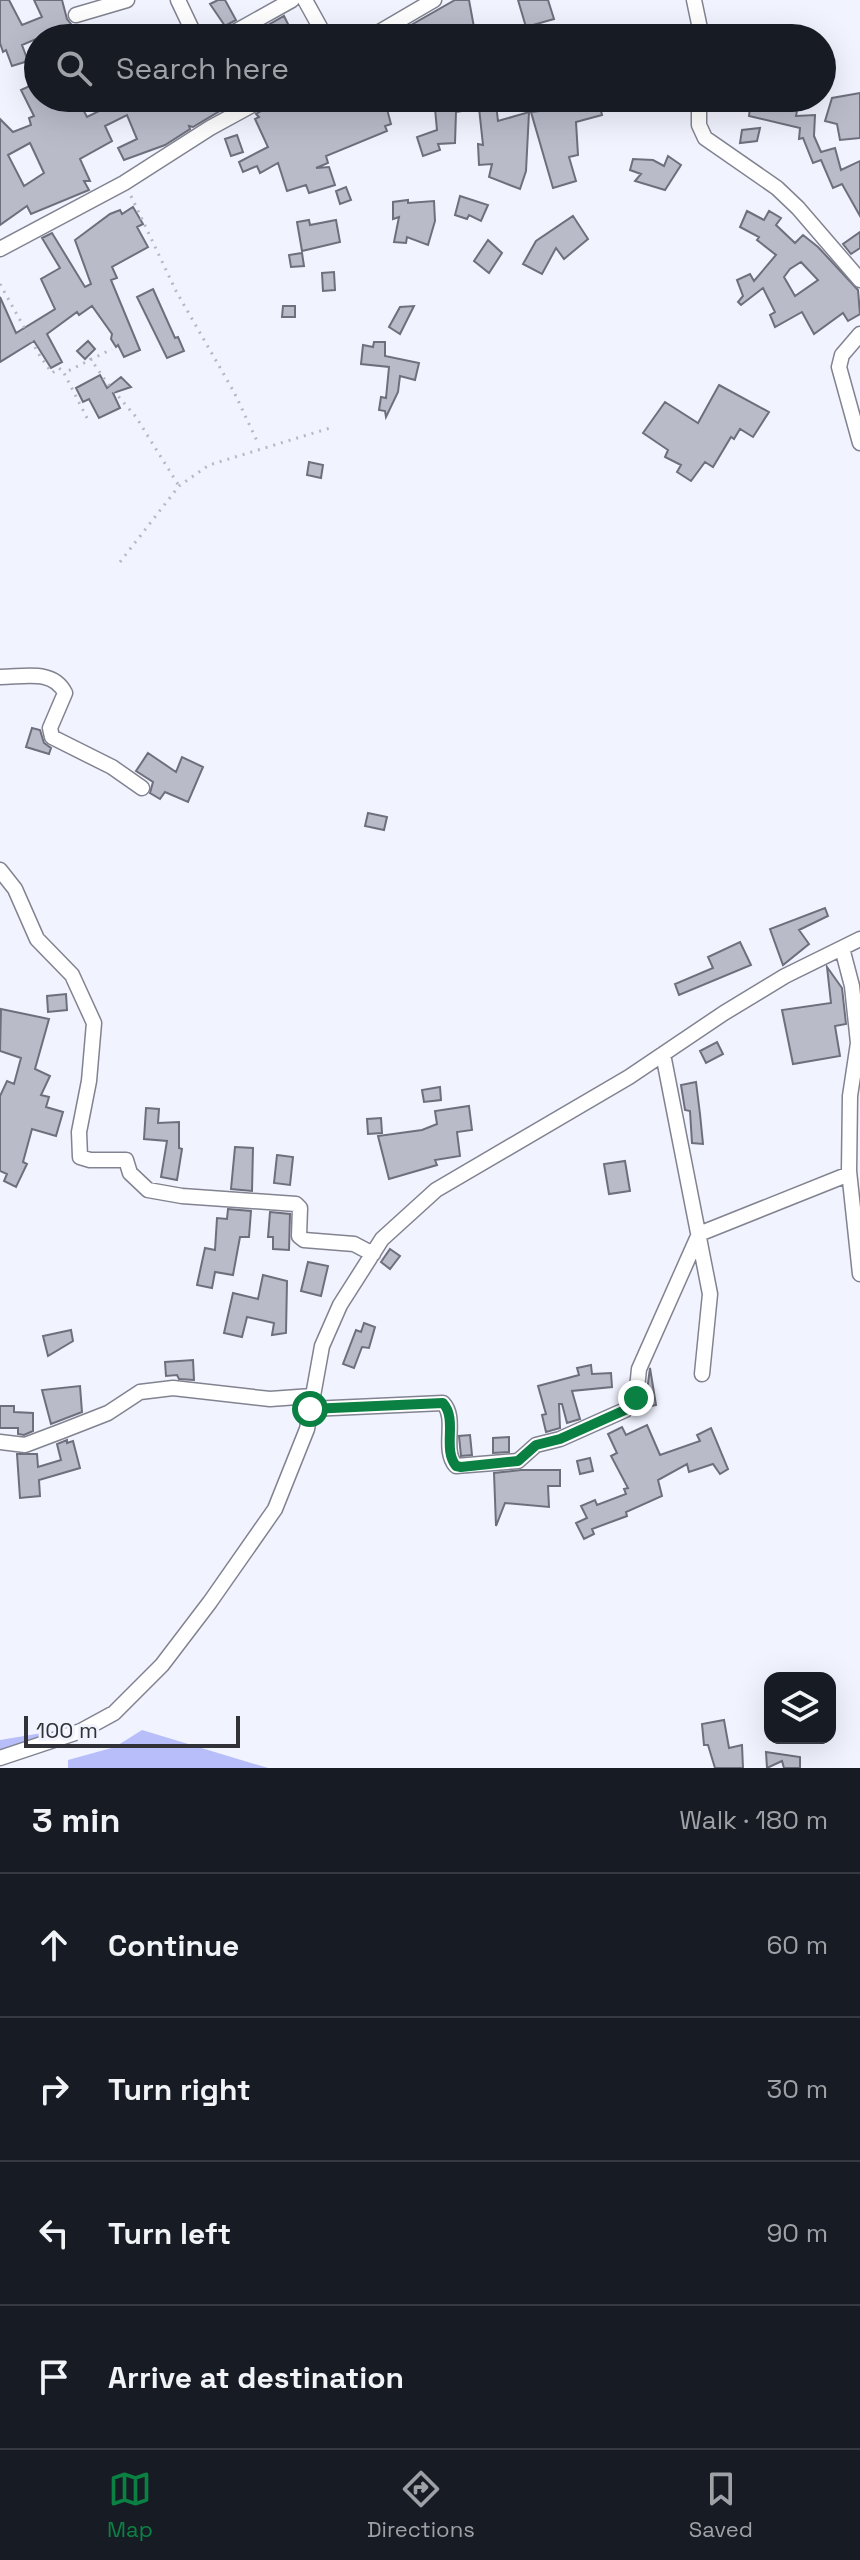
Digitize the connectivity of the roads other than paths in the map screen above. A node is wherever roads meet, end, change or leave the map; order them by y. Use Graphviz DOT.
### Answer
graph roads {
  1 [pos="127,0"];
  2 [pos="178,0"];
  3 [pos="292,0"];
  4 [pos="305,0"];
  5 [pos="434,0"];
  6 [pos="694,0"];
  7 [pos="76,15"];
  8 [pos="189,24"];
  9 [pos="249,24"];
  10 [pos="318,24"];
  11 [pos="393,24"];
  12 [pos="699,24"];
  13 [pos="239,112"];
  14 [pos="699,112"];
  15 [pos="235,114"];
  16 [pos="0,249"];
  17 [pos="860,280"];
  18 [pos="856,338"];
  19 [pos="860,443"];
  20 [pos="0,677"];
  21 [pos="142,788"];
  22 [pos="0,870"];
  23 [pos="860,939"];
  24 [pos="842,948"];
  25 [pos="663,1054"];
  26 [pos="853,1168"];
  27 [pos="699,1234"];
  28 [pos="373,1254"];
  29 [pos="860,1274"];
  30 [pos="702,1374"];
  31 [pos="311,1403"];
  32 [pos="0,1442"];
  33 [pos="0,1758"];
  1 -- 7 [label="street"];
  2 -- 8 [label="street"];
  3 -- 9 [label="street"];
  4 -- 10 [label="street"];
  5 -- 11 [label="street"];
  6 -- 12 [label="street"];
  13 -- 15 [label="street"];
  14 -- 17 [label="street"];
  15 -- 16 [label="street"];
  18 -- 19 [label="street"];
  20 -- 21 [label="street"];
  22 -- 28 [label="street"];
  23 -- 24 [label="street"];
  24 -- 25 [label="street"];
  24 -- 26 [label="street"];
  25 -- 27 [label="street"];
  25 -- 28 [label="street"];
  26 -- 27 [label="street"];
  26 -- 29 [label="street"];
  27 -- 30 [label="street"];
  27 -- 31 [label="street"];
  28 -- 31 [label="street"];
  31 -- 32 [label="street"];
  31 -- 33 [label="street"];
}
